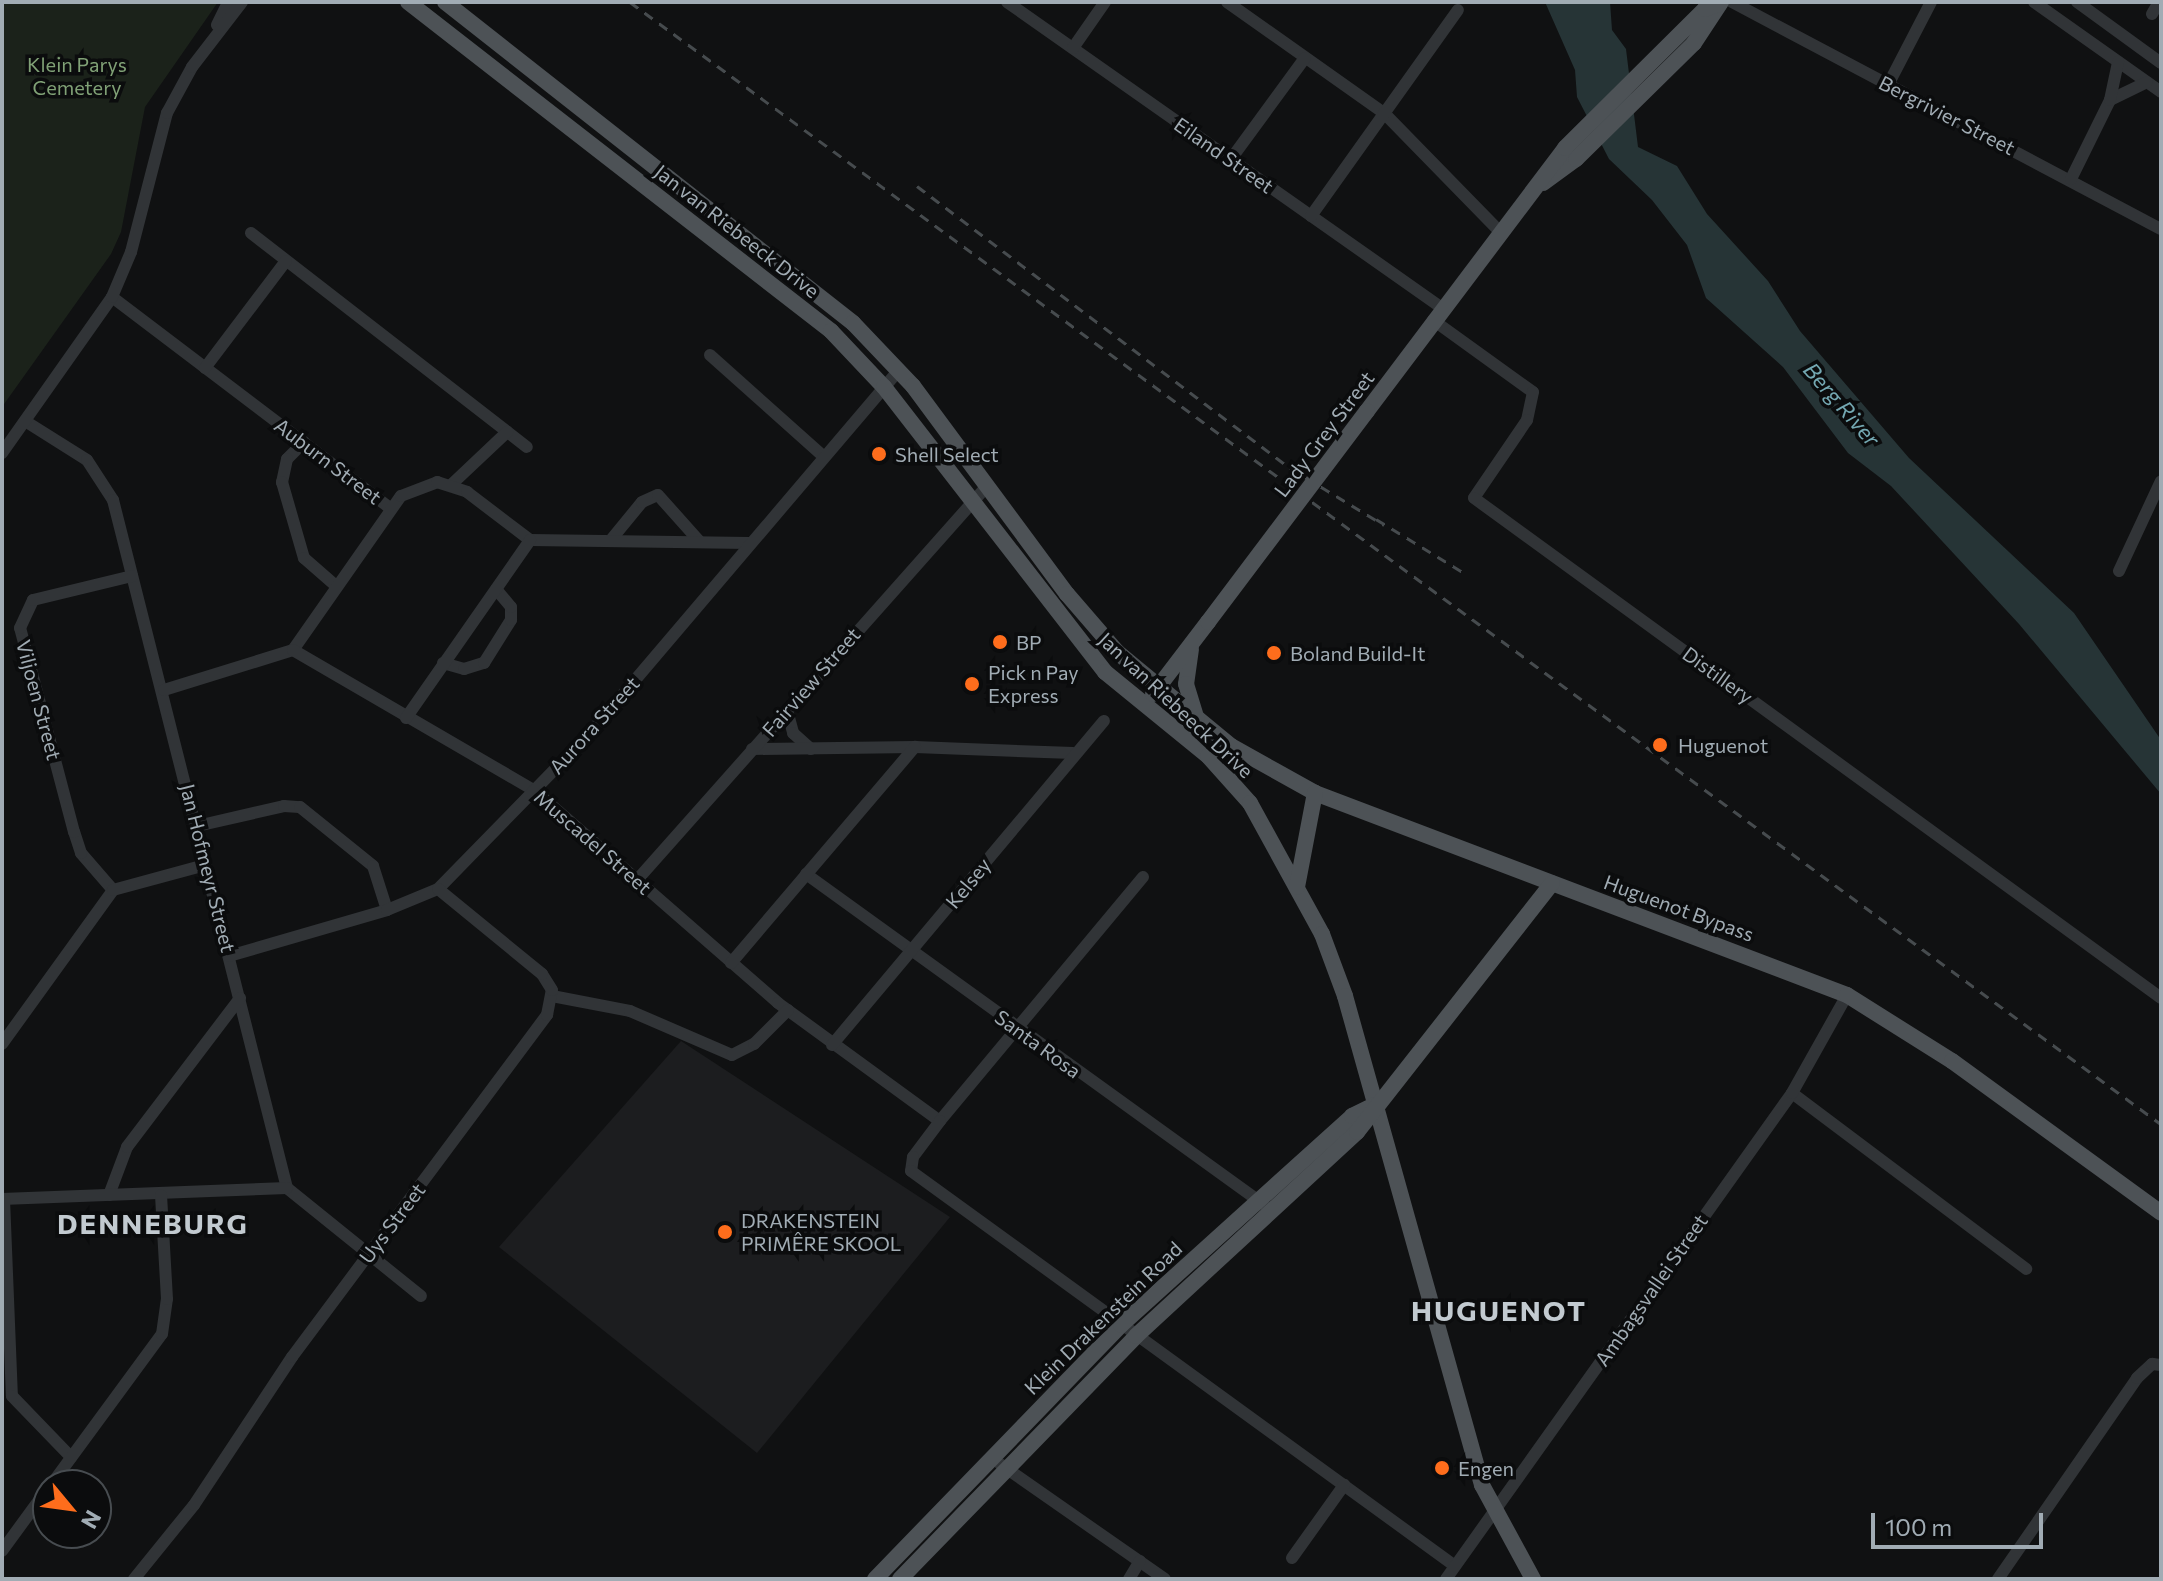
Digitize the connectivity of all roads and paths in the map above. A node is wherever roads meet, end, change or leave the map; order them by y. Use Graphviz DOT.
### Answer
graph roads {
  1 [pos="228,2"];
  2 [pos="242,2"];
  3 [pos="408,2"];
  4 [pos="445,2"];
  5 [pos="1007,2"];
  6 [pos="1105,2"];
  7 [pos="1227,2"];
  8 [pos="1931,2"];
  9 [pos="2034,2"];
  10 [pos="2077,2"];
  11 [pos="1724,3"];
  12 [pos="1458,10"];
  13 [pos="213,35"];
  14 [pos="1073,48"];
  15 [pos="1305,58"];
  16 [pos="2118,62"];
  17 [pos="2161,63"];
  18 [pos="2147,82"];
  19 [pos="1888,85"];
  20 [pos="2161,92"];
  21 [pos="2110,100"];
  22 [pos="1384,113"];
  23 [pos="1231,159"];
  24 [pos="2071,179"];
  25 [pos="1311,216"];
  26 [pos="2161,229"];
  27 [pos="1500,232"];
  28 [pos="251,233"];
  29 [pos="286,261"];
  30 [pos="112,297"];
  31 [pos="1438,314"];
  32 [pos="710,355"];
  33 [pos="205,368"];
  34 [pos="899,370"];
  35 [pos="884,387"];
  36 [pos="25,421"];
  37 [pos="507,432"];
  38 [pos="304,442"];
  39 [pos="527,447"];
  40 [pos="2,453"];
  41 [pos="823,456"];
  42 [pos="2161,481"];
  43 [pos="452,484"];
  44 [pos="986,487"];
  45 [pos="972,501"];
  46 [pos="391,509"];
  47 [pos="530,540"];
  48 [pos="610,541"];
  49 [pos="700,542"];
  50 [pos="749,543"];
  51 [pos="2119,571"];
  52 [pos="132,576"];
  53 [pos="336,586"];
  54 [pos="496,589"];
  55 [pos="1192,644"];
  56 [pos="293,650"];
  57 [pos="443,663"];
  58 [pos="1158,688"];
  59 [pos="164,690"];
  60 [pos="1143,706"];
  61 [pos="787,710"];
  62 [pos="406,718"];
  63 [pos="1197,719"];
  64 [pos="1104,721"];
  65 [pos="915,747"];
  66 [pos="752,749"];
  67 [pos="811,749"];
  68 [pos="1073,753"];
  69 [pos="534,790"];
  70 [pos="1315,793"];
  71 [pos="197,826"];
  72 [pos="205,865"];
  73 [pos="806,874"];
  74 [pos="1143,877"];
  75 [pos="637,880"];
  76 [pos="1552,883"];
  77 [pos="1297,887"];
  78 [pos="438,889"];
  79 [pos="113,890"];
  80 [pos="387,910"];
  81 [pos="911,952"];
  82 [pos="229,956"];
  83 [pos="731,963"];
  84 [pos="1847,995"];
  85 [pos="552,996"];
  86 [pos="240,998"];
  87 [pos="2161,998"];
  88 [pos="788,1010"];
  89 [pos="1018,1029"];
  90 [pos="2,1044"];
  91 [pos="832,1045"];
  92 [pos="1792,1093"];
  93 [pos="1375,1105"];
  94 [pos="940,1121"];
  95 [pos="287,1188"];
  96 [pos="109,1195"];
  97 [pos="161,1195"];
  98 [pos="3,1199"];
  99 [pos="1265,1206"];
  100 [pos="2161,1213"];
  101 [pos="369,1255"];
  102 [pos="2026,1269"];
  103 [pos="421,1296"];
  104 [pos="1121,1325"];
  105 [pos="1136,1336"];
  106 [pos="2161,1365"];
  107 [pos="71,1457"];
  108 [pos="997,1462"];
  109 [pos="62,1469"];
  110 [pos="1344,1485"];
  111 [pos="32,1510"];
  112 [pos="1493,1513"];
  113 [pos="2,1551"];
  114 [pos="1292,1558"];
  115 [pos="1140,1561"];
  116 [pos="1455,1566"];
  117 [pos="134,1579"];
  118 [pos="875,1579"];
  119 [pos="900,1579"];
  120 [pos="1129,1579"];
  121 [pos="1165,1579"];
  122 [pos="1446,1579"];
  123 [pos="1533,1579"];
  124 [pos="1998,1579"];
  1 -- 13 [label="street"];
  2 -- 13 [label="street"];
  3 -- 35 [label="main road, Jan van Riebeeck Drive"];
  4 -- 34 [label="main road, Jan van Riebeeck Drive"];
  5 -- 14 [label="street, Eiland Street"];
  6 -- 14 [label="street"];
  7 -- 15 [label="street"];
  8 -- 19 [label="street"];
  9 -- 16 [label="street"];
  10 -- 17 [label="street"];
  11 -- 19 [label="street, Bergrivier Street"];
  11 -- 27 [label="main road, Lady Grey Street"];
  12 -- 22 [label="street"];
  13 -- 30 [label="street"];
  14 -- 23 [label="street, Eiland Street"];
  15 -- 22 [label="street"];
  15 -- 23 [label="street"];
  16 -- 18 [label="street"];
  16 -- 21 [label="street"];
  18 -- 20 [label="street"];
  18 -- 21 [label="street"];
  19 -- 24 [label="street, Bergrivier Street"];
  21 -- 24 [label="street"];
  22 -- 25 [label="street"];
  22 -- 27 [label="street"];
  23 -- 25 [label="street, Eiland Street"];
  24 -- 26 [label="street, Bergrivier Street"];
  25 -- 31 [label="street, Eiland Street"];
  27 -- 31 [label="main road, Lady Grey Street"];
  28 -- 29 [label="street"];
  29 -- 33 [label="street"];
  29 -- 37 [label="street"];
  30 -- 33 [label="street, Auburn Street"];
  30 -- 36 [label="street"];
  31 -- 55 [label="main road, Lady Grey Street, bridge"];
  31 -- 87 [label="street, Distillery"];
  32 -- 41 [label="street"];
  33 -- 38 [label="street, Auburn Street"];
  34 -- 35 [label="street, Aurora Street"];
  34 -- 44 [label="main road, Jan van Riebeeck Drive"];
  35 -- 41 [label="street, Aurora Street"];
  35 -- 45 [label="main road, Jan van Riebeeck Drive"];
  36 -- 40 [label="street"];
  36 -- 52 [label="street, Jan Hofmeyr Street"];
  37 -- 39 [label="street"];
  37 -- 43 [label="street"];
  38 -- 46 [label="street, Auburn Street"];
  38 -- 53 [label="street"];
  41 -- 50 [label="street, Aurora Street"];
  42 -- 51 [label="street"];
  43 -- 46 [label="street, Auburn Street"];
  43 -- 47 [label="street"];
  44 -- 45 [label="street, Fairview Street"];
  44 -- 58 [label="main road, Jan van Riebeeck Drive"];
  45 -- 60 [label="main road, Jan van Riebeeck Drive"];
  45 -- 61 [label="street, Fairview Street"];
  46 -- 53 [label="street"];
  47 -- 48 [label="street"];
  47 -- 54 [label="street"];
  48 -- 49 [label="street"];
  48 -- 49 [label="street"];
  49 -- 50 [label="street"];
  50 -- 69 [label="street, Aurora Street"];
  52 -- 59 [label="street, Jan Hofmeyr Street"];
  52 -- 79 [label="street, Viljoen Street"];
  53 -- 56 [label="street"];
  54 -- 57 [label="street"];
  54 -- 57 [label="street"];
  55 -- 58 [label="main road, Lady Grey Street"];
  55 -- 63 [label="main road"];
  56 -- 59 [label="street"];
  56 -- 62 [label="street, Muscadel Street"];
  57 -- 62 [label="street"];
  58 -- 60 [label="main road, Lady Grey Street"];
  58 -- 63 [label="main road, Huguenot Bypass"];
  59 -- 71 [label="street, Jan Hofmeyr Street"];
  60 -- 77 [label="main road, Jan van Riebeeck Drive"];
  61 -- 66 [label="street, Fairview Street"];
  61 -- 67 [label="street"];
  62 -- 69 [label="street, Muscadel Street"];
  63 -- 70 [label="main road, Huguenot Bypass"];
  64 -- 68 [label="street, Kelsey"];
  65 -- 67 [label="street"];
  65 -- 68 [label="street"];
  65 -- 73 [label="street"];
  66 -- 67 [label="street"];
  66 -- 75 [label="street, Fairview Street"];
  68 -- 81 [label="street, Kelsey"];
  69 -- 75 [label="street, Muscadel Street"];
  69 -- 78 [label="street, Aurora Street"];
  70 -- 76 [label="main road, Huguenot Bypass"];
  70 -- 77 [label="main road"];
  71 -- 72 [label="street, Jan Hofmeyr Street"];
  71 -- 80 [label="street"];
  72 -- 79 [label="street"];
  72 -- 82 [label="street, Jan Hofmeyr Street"];
  73 -- 81 [label="street, Santa Rosa"];
  73 -- 83 [label="street"];
  74 -- 89 [label="street"];
  75 -- 83 [label="street, Muscadel Street"];
  76 -- 84 [label="main road, Huguenot Bypass"];
  76 -- 93 [label="main road, Klein Drakenstein Road"];
  77 -- 93 [label="main road, Jan van Riebeeck Drive"];
  78 -- 80 [label="street, Aurora Street"];
  78 -- 85 [label="street"];
  79 -- 90 [label="street"];
  80 -- 82 [label="street, Aurora Street"];
  81 -- 89 [label="street, Santa Rosa"];
  81 -- 91 [label="street, Kelsey"];
  82 -- 86 [label="street, Jan Hofmeyr Street"];
  83 -- 88 [label="street, Muscadel Street"];
  84 -- 92 [label="street, Ambagsvallei Street"];
  84 -- 100 [label="main road, Huguenot Bypass"];
  85 -- 88 [label="street"];
  85 -- 101 [label="street, Uys Street"];
  86 -- 95 [label="street, Jan Hofmeyr Street"];
  86 -- 96 [label="street"];
  88 -- 91 [label="street, Muscadel Street"];
  89 -- 94 [label="street"];
  89 -- 99 [label="street, Santa Rosa"];
  91 -- 94 [label="street, Muscadel Street"];
  92 -- 102 [label="street"];
  92 -- 112 [label="street, Ambagsvallei Street"];
  93 -- 99 [label="main road, Klein Drakenstein Road"];
  93 -- 112 [label="main road, Jan van Riebeeck Drive"];
  94 -- 104 [label="street"];
  95 -- 97 [label="street"];
  95 -- 101 [label="street"];
  96 -- 97 [label="street"];
  96 -- 98 [label="street"];
  97 -- 107 [label="street"];
  98 -- 107 [label="street"];
  99 -- 104 [label="main road, Klein Drakenstein Road"];
  99 -- 105 [label="main road, Klein Drakenstein Road"];
  101 -- 103 [label="street"];
  101 -- 117 [label="street, Uys Street"];
  104 -- 105 [label="street"];
  104 -- 108 [label="main road, Klein Drakenstein Road"];
  105 -- 108 [label="main road, Klein Drakenstein Road"];
  105 -- 110 [label="street"];
  106 -- 124 [label="street"];
  107 -- 109 [label="street"];
  108 -- 115 [label="street"];
  108 -- 118 [label="main road, Klein Drakenstein Road"];
  108 -- 119 [label="main road, Klein Drakenstein Road"];
  110 -- 114 [label="street"];
  110 -- 116 [label="street"];
  111 -- 113 [label="street"];
  112 -- 116 [label="street, Ambagsvallei Street"];
  112 -- 123 [label="main road, Jan van Riebeeck Drive"];
  115 -- 120 [label="street"];
  115 -- 121 [label="street"];
  116 -- 122 [label="street, Ambagsvallei Street"];
}
